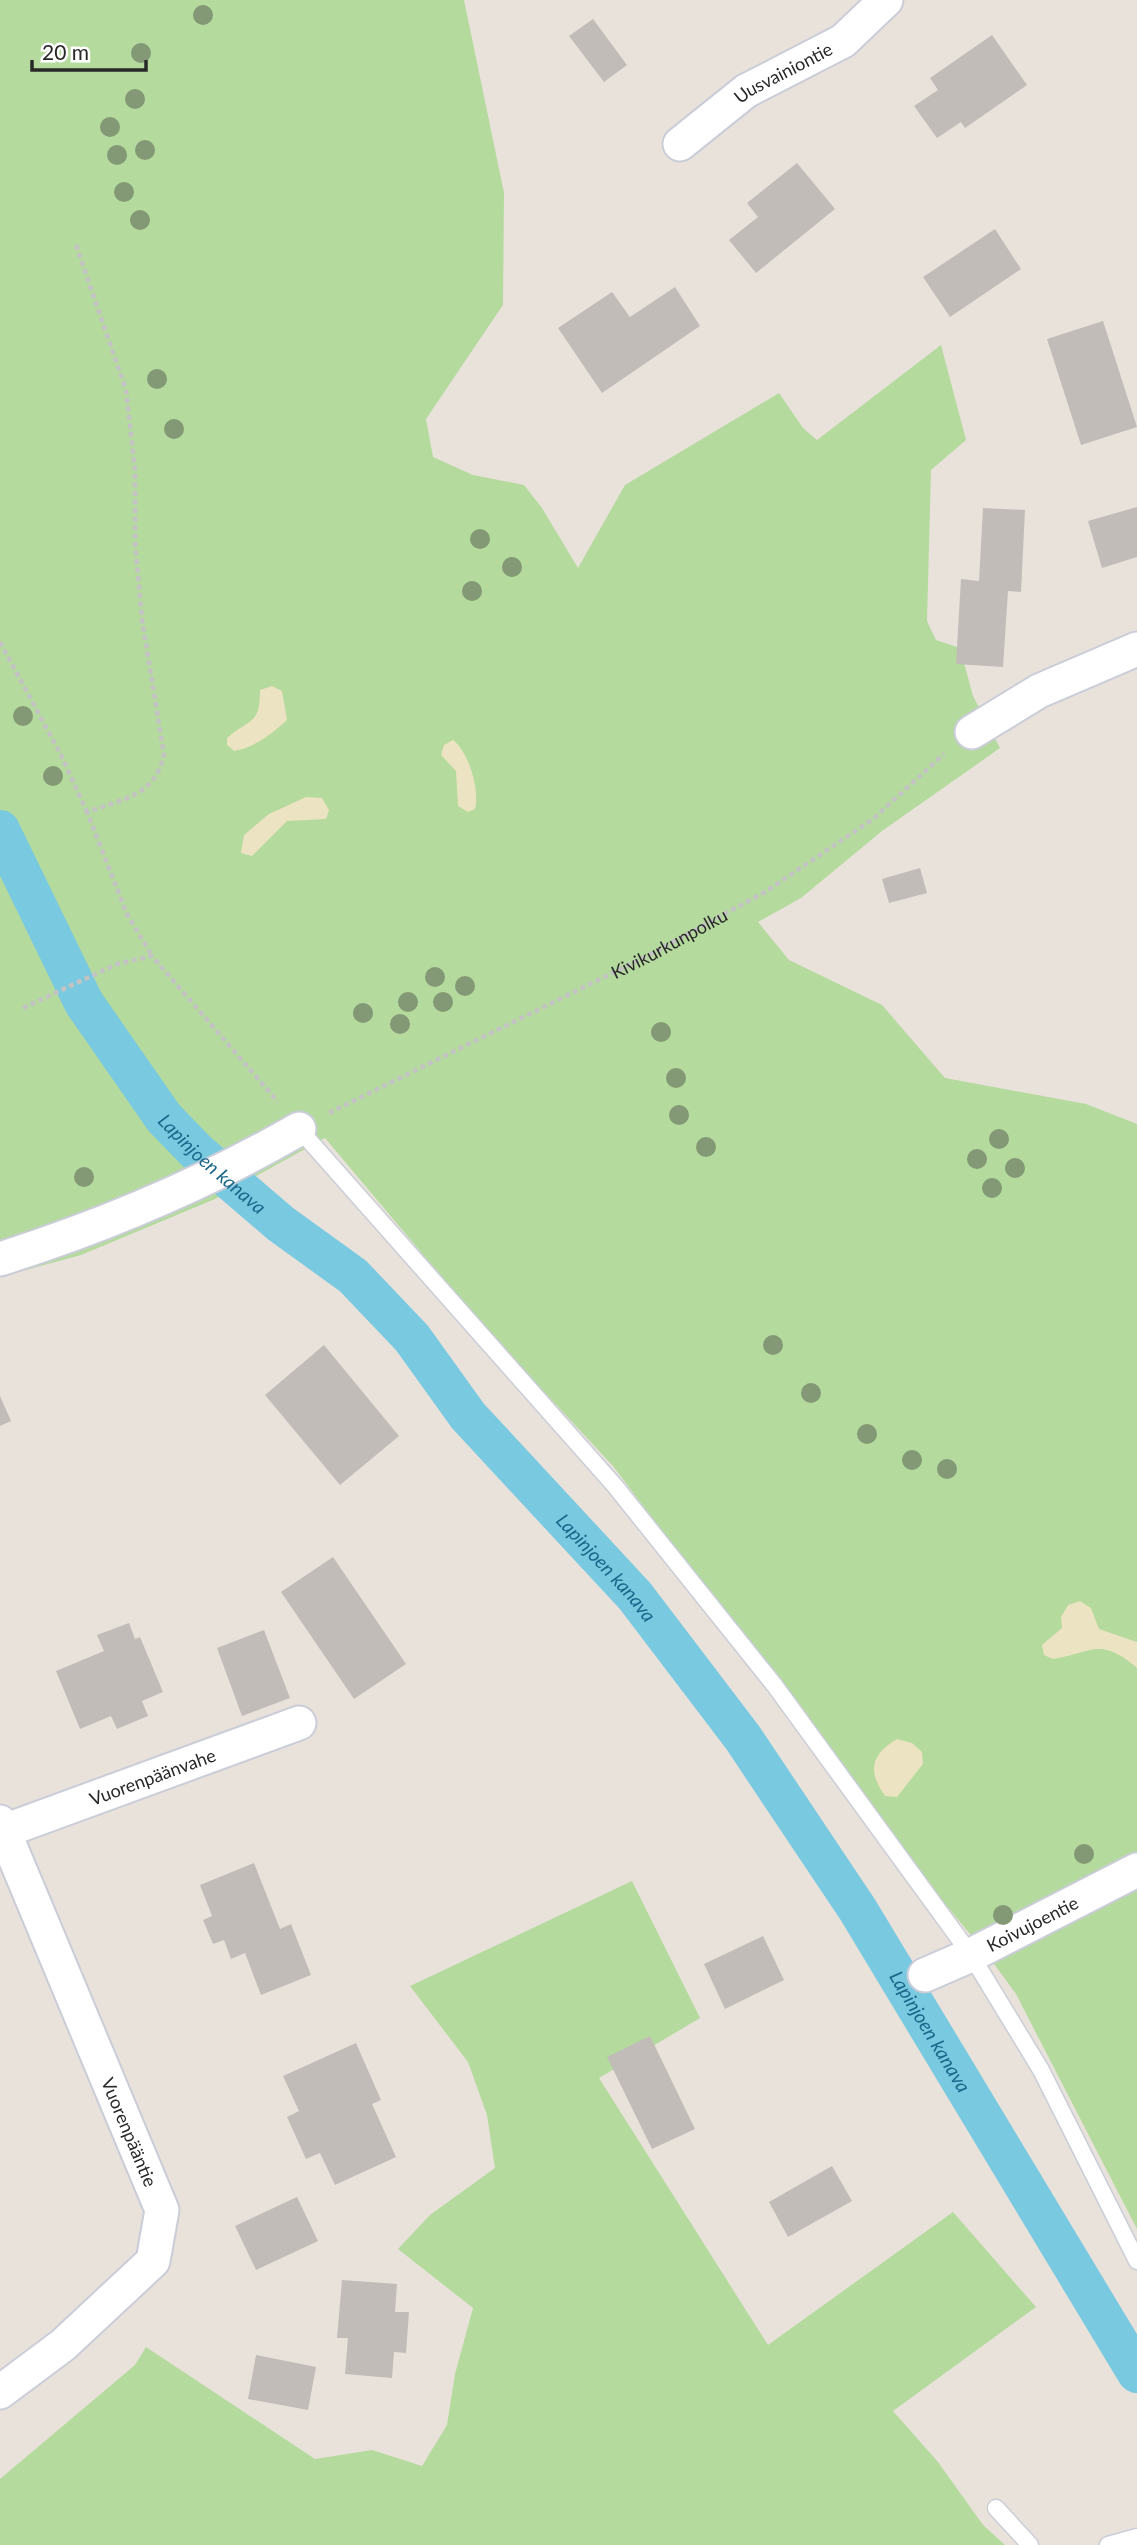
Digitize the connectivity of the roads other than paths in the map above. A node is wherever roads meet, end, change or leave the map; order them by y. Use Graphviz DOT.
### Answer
graph roads {
  1 [pos="886,0"];
  2 [pos="680,144"];
  3 [pos="1137,649"];
  4 [pos="972,732"];
  5 [pos="299,1129"];
  6 [pos="0,1259"];
  7 [pos="299,1723"];
  8 [pos="2,1826"];
  9 [pos="1137,1870"];
  10 [pos="971,1955"];
  11 [pos="925,1975"];
  12 [pos="1137,2261"];
  13 [pos="0,2392"];
  14 [pos="996,2508"];
  15 [pos="1137,2537"];
  16 [pos="1030,2545"];
  17 [pos="1108,2545"];
  1 -- 2 [label="street, Uusvainiontie"];
  3 -- 4 [label="street"];
  5 -- 6 [label="street"];
  5 -- 10 [label="lane"];
  7 -- 8 [label="street, Vuorenpäänvahe"];
  8 -- 13 [label="street, Vuorenpääntie"];
  9 -- 10 [label="street, Koivujoentie"];
  10 -- 11 [label="street, Koivujoentie"];
  10 -- 12 [label="lane"];
  14 -- 16 [label="lane"];
  15 -- 17 [label="lane"];
}
